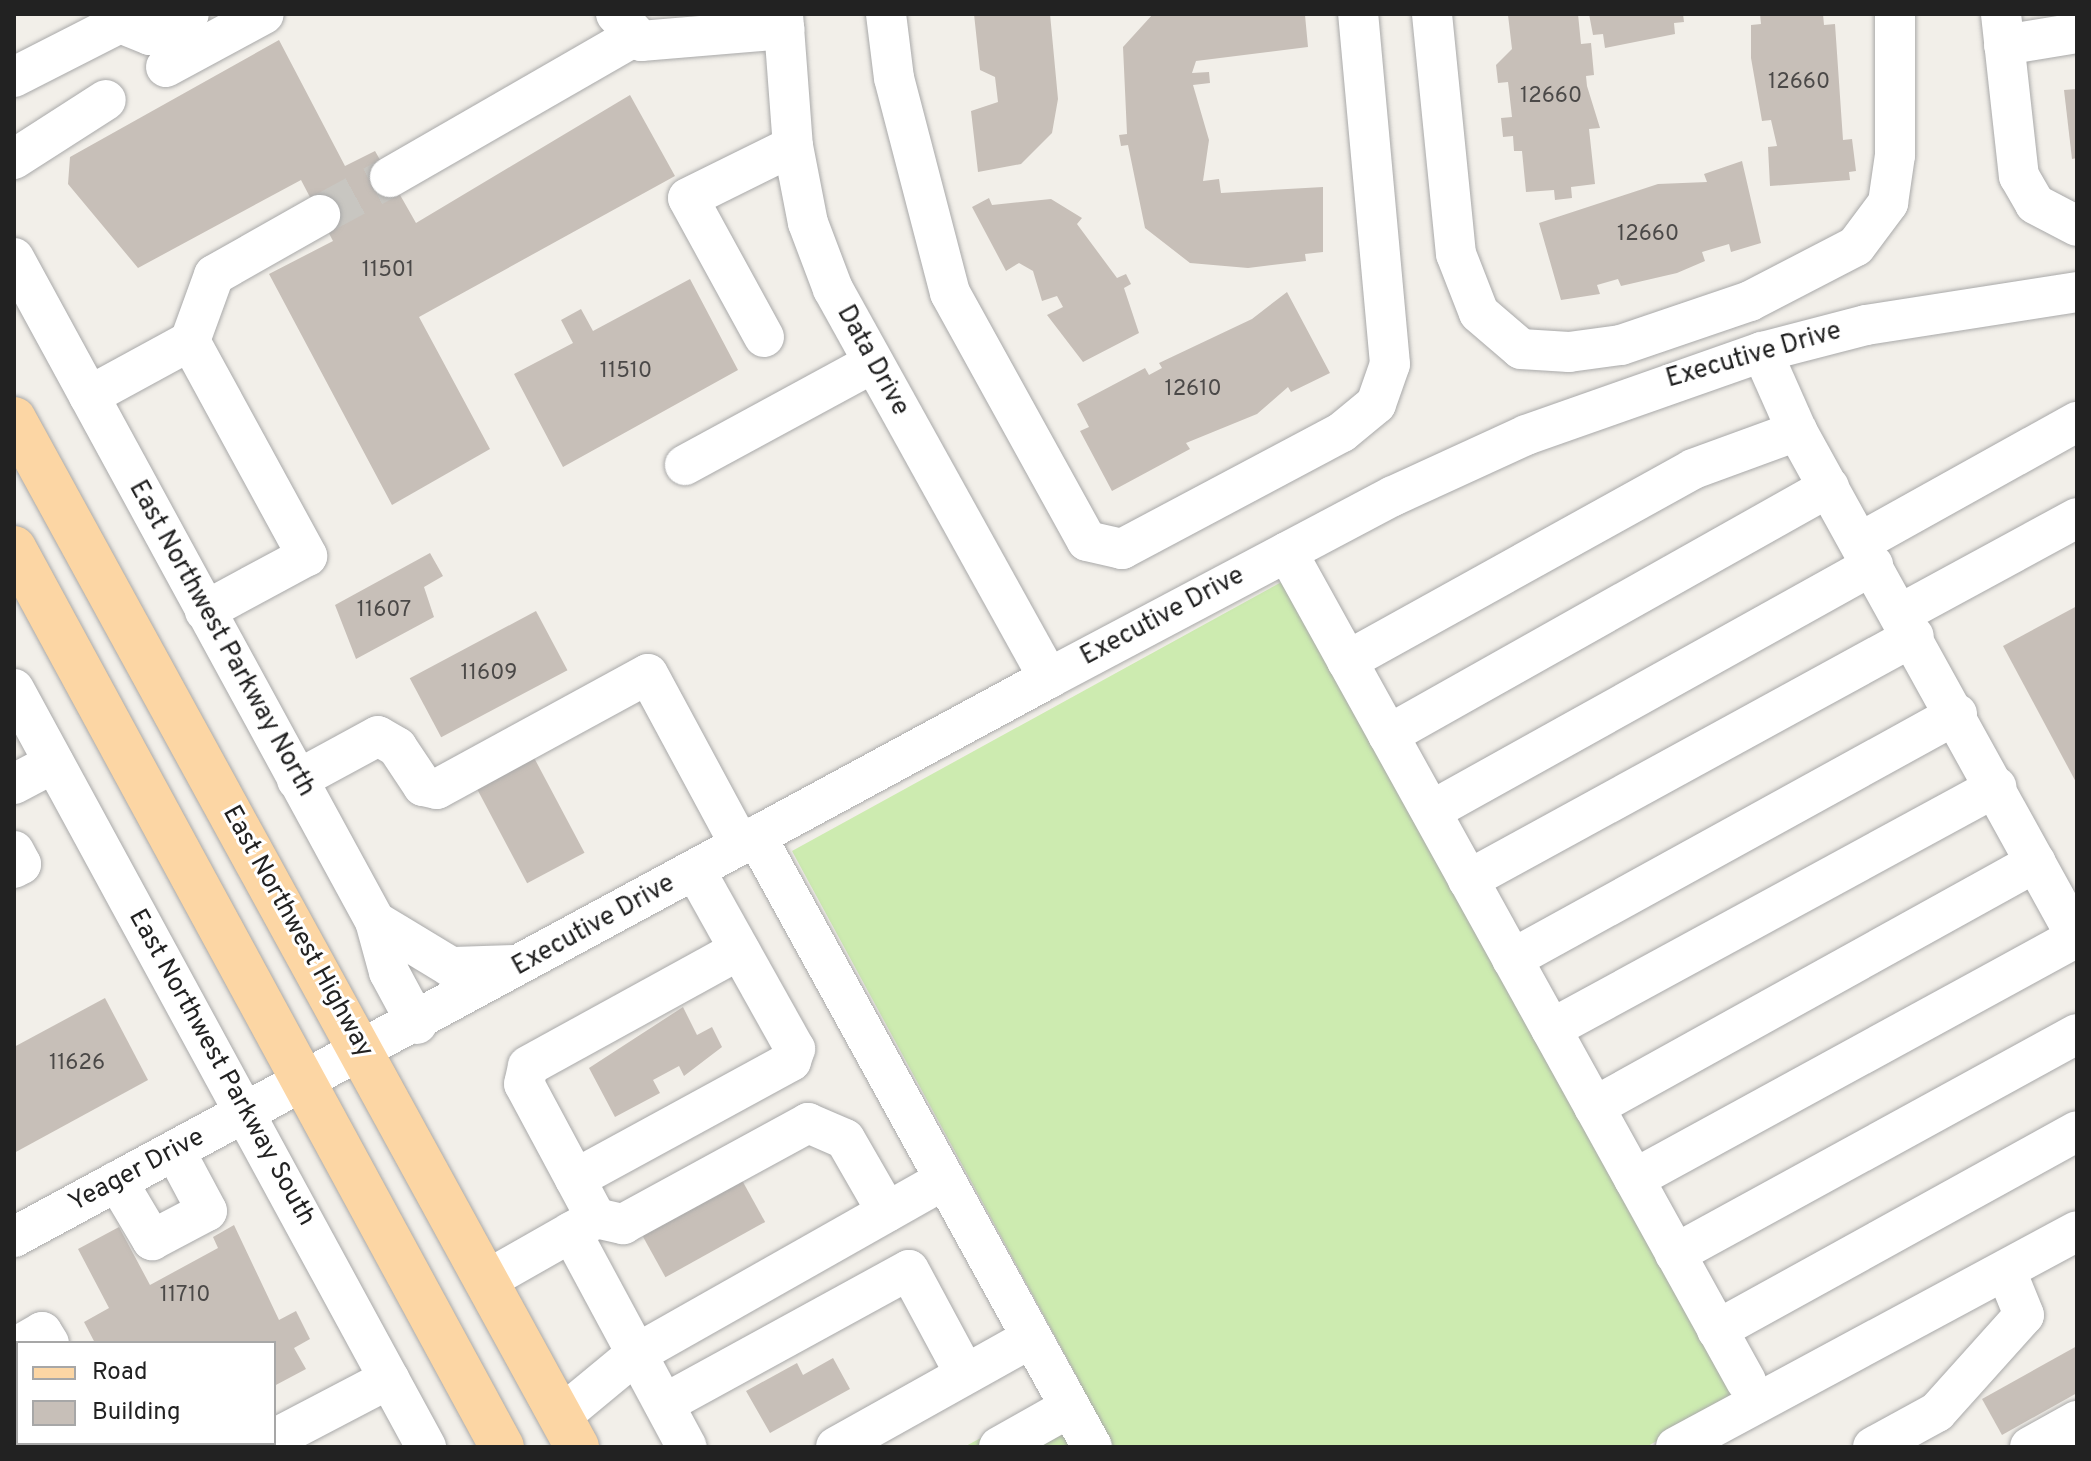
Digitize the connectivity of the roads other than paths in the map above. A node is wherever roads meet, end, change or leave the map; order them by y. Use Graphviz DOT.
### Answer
graph roads {
  1 [pos="189,14"];
  2 [pos="264,14"];
  3 [pos="886,14"];
  4 [pos="1358,14"];
  5 [pos="1432,14"];
  6 [pos="1895,14"];
  7 [pos="118,18"];
  8 [pos="784,21"];
  9 [pos="624,26"];
  10 [pos="2002,30"];
  11 [pos="2077,33"];
  12 [pos="166,67"];
  13 [pos="14,77"];
  14 [pos="106,100"];
  15 [pos="793,146"];
  16 [pos="14,159"];
  17 [pos="390,177"];
  18 [pos="320,215"];
  19 [pos="2077,226"];
  20 [pos="14,258"];
  21 [pos="2077,292"];
  22 [pos="764,337"];
  23 [pos="190,341"];
  24 [pos="1762,352"];
  25 [pos="873,363"];
  26 [pos="89,396"];
  27 [pos="14,419"];
  28 [pos="2077,422"];
  29 [pos="1797,431"];
  30 [pos="685,465"];
  31 [pos="1829,487"];
  32 [pos="2077,518"];
  33 [pos="14,548"];
  34 [pos="1287,552"];
  35 [pos="1867,554"];
  36 [pos="205,611"];
  37 [pos="1908,624"];
  38 [pos="1347,661"];
  39 [pos="1049,678"];
  40 [pos="14,689"];
  41 [pos="1957,714"];
  42 [pos="1388,735"];
  43 [pos="54,763"];
  44 [pos="297,780"];
  45 [pos="14,784"];
  46 [pos="1996,787"];
  47 [pos="1431,811"];
  48 [pos="748,841"];
  49 [pos="14,851"];
  50 [pos="2036,862"];
  51 [pos="14,868"];
  52 [pos="695,870"];
  53 [pos="1468,880"];
  54 [pos="375,921"];
  55 [pos="2077,937"];
  56 [pos="739,950"];
  57 [pos="1512,959"];
  58 [pos="524,965"];
  59 [pos="417,1024"];
  60 [pos="1551,1029"];
  61 [pos="2077,1034"];
  62 [pos="363,1052"];
  63 [pos="304,1083"];
  64 [pos="1594,1107"];
  65 [pos="247,1112"];
  66 [pos="2077,1131"];
  67 [pos="175,1151"];
  68 [pos="575,1179"];
  69 [pos="1634,1179"];
  70 [pos="944,1180"];
  71 [pos="117,1181"];
  72 [pos="887,1212"];
  73 [pos="583,1225"];
  74 [pos="2077,1231"];
  75 [pos="14,1237"];
  76 [pos="1675,1254"];
  77 [pos="2006,1271"];
  78 [pos="487,1280"];
  79 [pos="1717,1330"];
  80 [pos="1031,1338"];
  81 [pos="27,1341"];
  82 [pos="48,1341"];
  83 [pos="636,1354"];
  84 [pos="965,1374"];
  85 [pos="389,1379"];
  86 [pos="1746,1381"];
  87 [pos="664,1404"];
  88 [pos="1070,1407"];
  89 [pos="2077,1421"];
  90 [pos="569,1432"];
  91 [pos="276,1438"];
  92 [pos="1013,1443"];
  93 [pos="426,1447"];
  94 [pos="502,1447"];
  95 [pos="687,1447"];
  96 [pos="836,1447"];
  97 [pos="1092,1447"];
  98 [pos="1676,1447"];
  99 [pos="1873,1447"];
  100 [pos="2030,1447"];
  1 -- 7 [label="street"];
  2 -- 12 [label="street"];
  3 -- 4 [label="street"];
  5 -- 6 [label="street"];
  7 -- 13 [label="street"];
  8 -- 9 [label="street"];
  8 -- 15 [label="street, Data Drive"];
  9 -- 17 [label="street"];
  10 -- 11 [label="street"];
  10 -- 19 [label="street"];
  14 -- 16 [label="street"];
  15 -- 22 [label="street"];
  15 -- 25 [label="street, Data Drive"];
  18 -- 23 [label="street"];
  20 -- 26 [label="street, East Northwest Parkway North"];
  21 -- 24 [label="street, Executive Drive"];
  23 -- 26 [label="street"];
  23 -- 36 [label="street"];
  24 -- 29 [label="street"];
  24 -- 34 [label="street, Executive Drive"];
  25 -- 30 [label="street"];
  25 -- 39 [label="street, Data Drive"];
  26 -- 36 [label="street, East Northwest Parkway North"];
  27 -- 62 [label="main road, East Northwest Highway"];
  28 -- 35 [label="street"];
  29 -- 31 [label="street"];
  29 -- 38 [label="street"];
  31 -- 35 [label="street"];
  31 -- 42 [label="street"];
  32 -- 37 [label="street"];
  33 -- 63 [label="main road"];
  34 -- 38 [label="street"];
  34 -- 39 [label="street, Executive Drive"];
  35 -- 37 [label="street"];
  35 -- 47 [label="street"];
  36 -- 44 [label="street, East Northwest Parkway North"];
  37 -- 41 [label="street"];
  37 -- 53 [label="street"];
  38 -- 42 [label="street"];
  39 -- 48 [label="street, Executive Drive"];
  40 -- 43 [label="street, East Northwest Parkway South"];
  41 -- 46 [label="street"];
  41 -- 57 [label="street"];
  42 -- 47 [label="street"];
  43 -- 45 [label="street"];
  43 -- 65 [label="street, East Northwest Parkway South"];
  44 -- 48 [label="street"];
  44 -- 54 [label="street, East Northwest Parkway North"];
  46 -- 50 [label="street"];
  46 -- 60 [label="street"];
  47 -- 53 [label="street"];
  48 -- 52 [label="street, Executive Drive"];
  48 -- 70 [label="street"];
  49 -- 51 [label="street"];
  50 -- 55 [label="street"];
  50 -- 64 [label="street"];
  52 -- 56 [label="street"];
  52 -- 58 [label="street, Executive Drive"];
  53 -- 57 [label="street"];
  54 -- 58 [label="street"];
  54 -- 59 [label="street, East Northwest Parkway North"];
  55 -- 69 [label="street"];
  56 -- 68 [label="street"];
  56 -- 68 [label="street"];
  57 -- 60 [label="street"];
  58 -- 59 [label="street, Executive Drive"];
  59 -- 62 [label="street, Executive Drive"];
  60 -- 64 [label="street"];
  61 -- 76 [label="street"];
  62 -- 63 [label="street, Executive Drive"];
  62 -- 78 [label="main road, East Northwest Highway"];
  63 -- 65 [label="street, Yeager Drive"];
  63 -- 94 [label="main road"];
  64 -- 69 [label="street"];
  65 -- 67 [label="street, Yeager Drive"];
  65 -- 85 [label="street, East Northwest Parkway South"];
  66 -- 79 [label="street"];
  67 -- 71 [label="street, Yeager Drive"];
  67 -- 71 [label="street"];
  68 -- 73 [label="street"];
  69 -- 76 [label="street"];
  70 -- 72 [label="street"];
  70 -- 80 [label="street"];
  71 -- 75 [label="street, Yeager Drive"];
  72 -- 73 [label="street"];
  72 -- 83 [label="street"];
  73 -- 78 [label="street"];
  73 -- 83 [label="street"];
  74 -- 77 [label="street"];
  76 -- 79 [label="street"];
  77 -- 98 [label="street"];
  77 -- 99 [label="street"];
  78 -- 90 [label="main road, East Northwest Highway"];
  79 -- 86 [label="street"];
  80 -- 84 [label="street"];
  80 -- 88 [label="street"];
  81 -- 82 [label="street"];
  83 -- 87 [label="street"];
  83 -- 90 [label="street"];
  84 -- 87 [label="street"];
  84 -- 96 [label="street"];
  85 -- 91 [label="street"];
  85 -- 93 [label="street, East Northwest Parkway South"];
  87 -- 95 [label="street"];
  88 -- 92 [label="street"];
  88 -- 97 [label="street"];
  89 -- 100 [label="street"];
}
